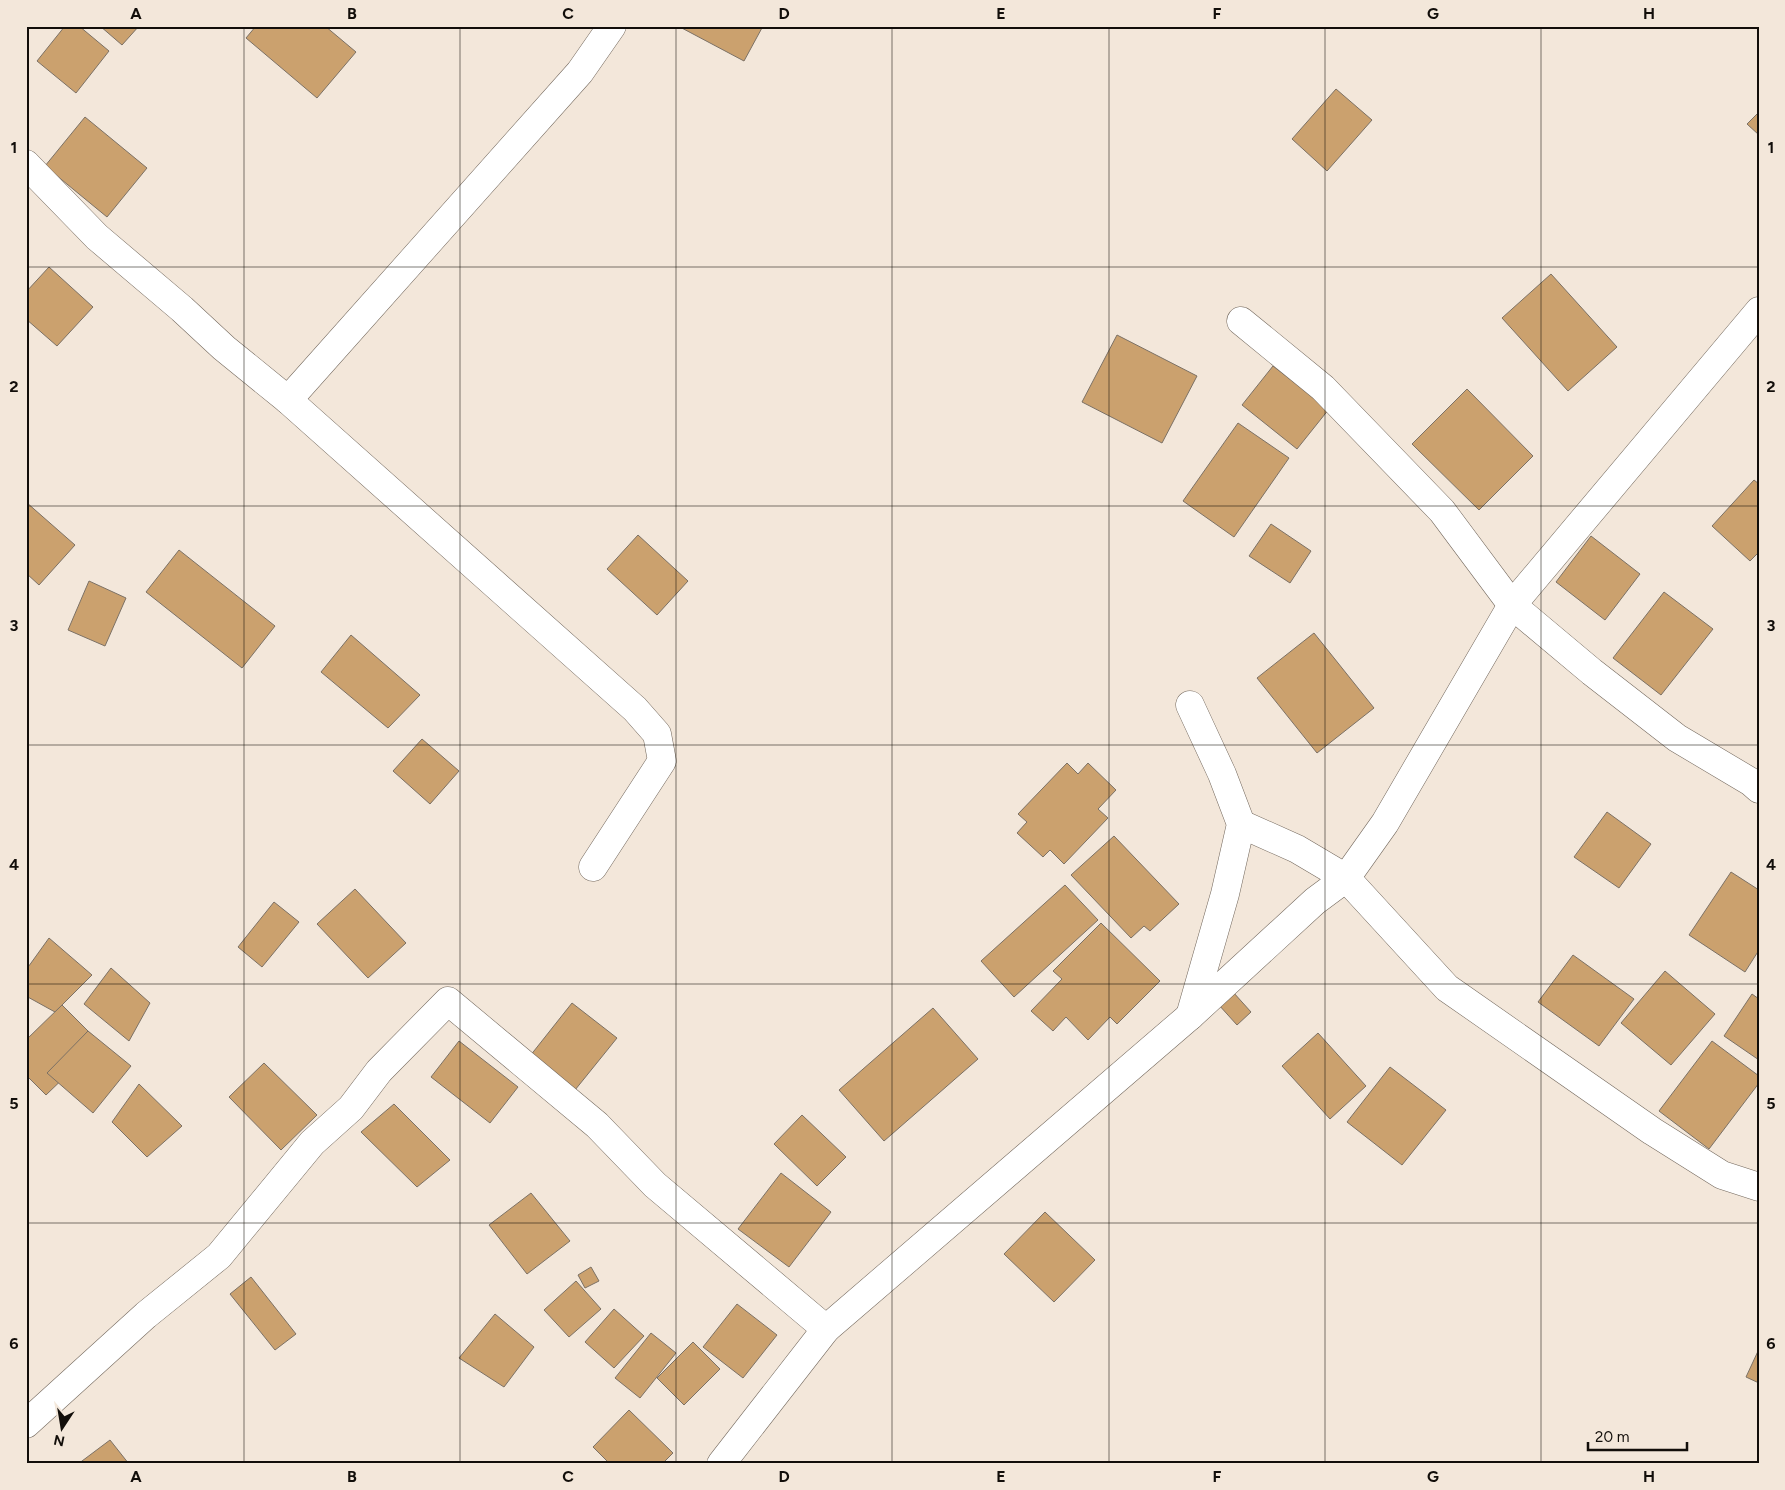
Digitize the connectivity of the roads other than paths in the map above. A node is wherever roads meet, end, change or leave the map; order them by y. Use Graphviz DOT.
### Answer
graph roads {
  1 [pos="612,26"];
  2 [pos="26,164"];
  3 [pos="1759,311"];
  4 [pos="1241,321"];
  5 [pos="1746,341"];
  6 [pos="288,400"];
  7 [pos="1512,605"];
  8 [pos="1190,705"];
  9 [pos="1759,789"];
  10 [pos="1241,824"];
  11 [pos="593,867"];
  12 [pos="1346,878"];
  13 [pos="1190,1016"];
  14 [pos="1759,1187"];
  15 [pos="826,1329"];
  16 [pos="26,1424"];
  17 [pos="721,1464"];
  1 -- 6 [label="street"];
  2 -- 6 [label="street"];
  3 -- 5 [label="street"];
  4 -- 7 [label="street"];
  5 -- 7 [label="street"];
  6 -- 11 [label="street"];
  7 -- 9 [label="street"];
  7 -- 12 [label="street"];
  8 -- 10 [label="street"];
  10 -- 12 [label="street"];
  10 -- 13 [label="street"];
  12 -- 13 [label="street"];
  12 -- 14 [label="street"];
  13 -- 15 [label="street"];
  15 -- 16 [label="street"];
  15 -- 17 [label="street"];
}
